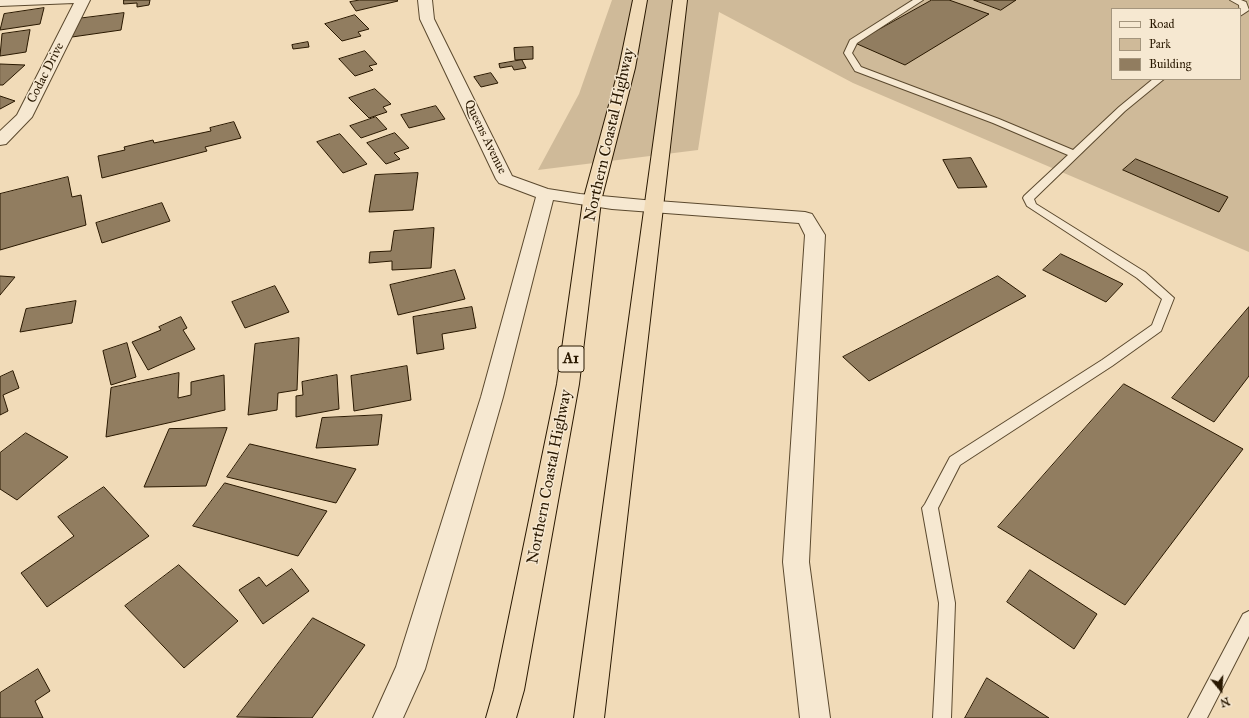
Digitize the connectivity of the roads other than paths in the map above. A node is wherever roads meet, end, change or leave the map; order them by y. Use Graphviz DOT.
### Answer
graph roads {
  1 [pos="71,0"];
  2 [pos="83,0"];
  3 [pos="425,0"];
  4 [pos="640,0"];
  5 [pos="680,0"];
  6 [pos="919,0"];
  7 [pos="1234,0"];
  8 [pos="0,2"];
  9 [pos="1241,13"];
  10 [pos="1158,80"];
  11 [pos="0,140"];
  12 [pos="1076,154"];
  13 [pos="546,194"];
  14 [pos="592,201"];
  15 [pos="655,206"];
  16 [pos="1249,618"];
  17 [pos="388,718"];
  18 [pos="501,718"];
  19 [pos="589,718"];
  20 [pos="815,718"];
  21 [pos="942,718"];
  22 [pos="1197,718"];
  1 -- 8 [label="street"];
  2 -- 11 [label="street, Codac Drive"];
  3 -- 13 [label="street, Queens Avenue"];
  4 -- 14 [label="highway, Northern Coastal Highway / A1"];
  5 -- 15 [label="highway"];
  6 -- 12 [label="lane"];
  7 -- 9 [label="lane"];
  10 -- 12 [label="lane"];
  12 -- 21 [label="lane"];
  13 -- 14 [label="street, Queens Avenue"];
  13 -- 17 [label="street"];
  14 -- 15 [label="street, Queens Avenue"];
  14 -- 18 [label="highway, Northern Coastal Highway / A1"];
  15 -- 19 [label="highway"];
  15 -- 20 [label="street, Queens Avenue"];
  16 -- 22 [label="lane"];
}
